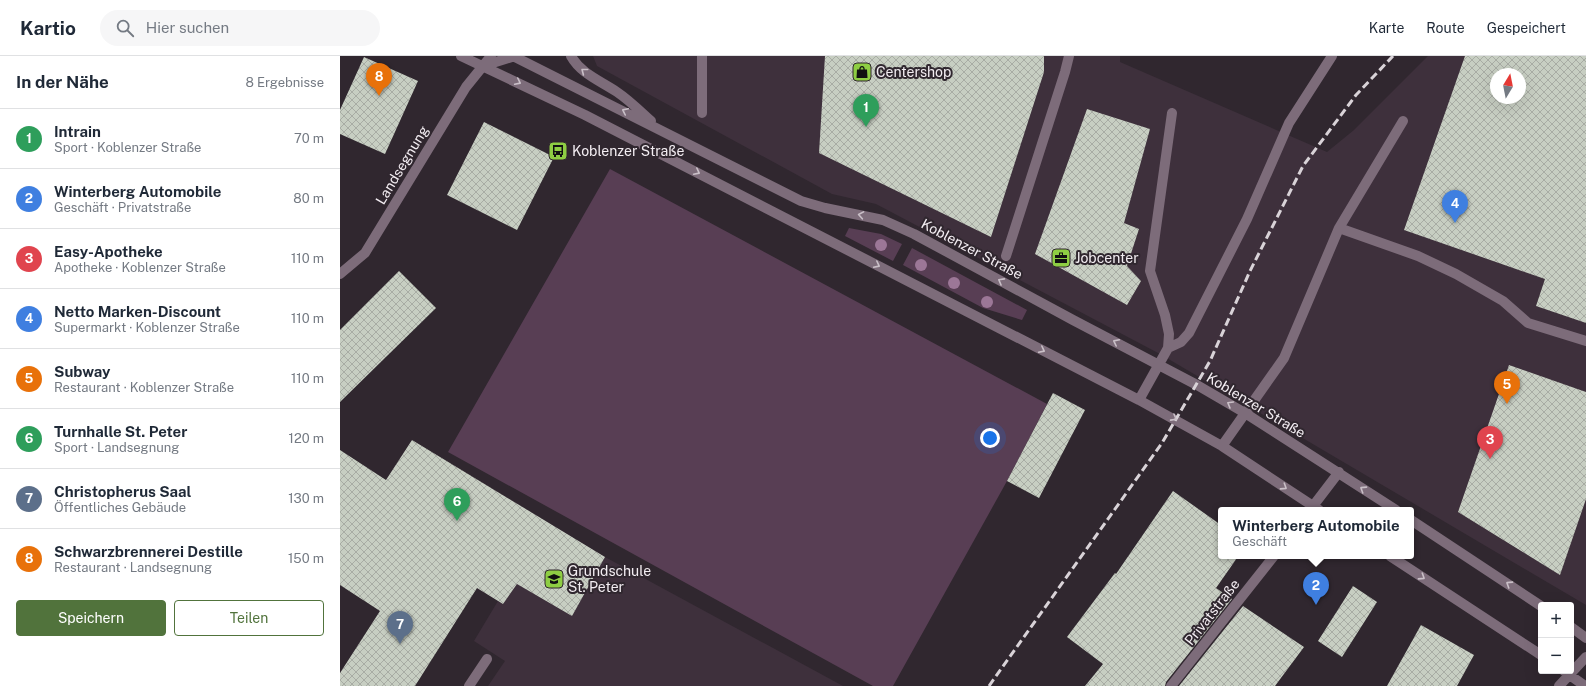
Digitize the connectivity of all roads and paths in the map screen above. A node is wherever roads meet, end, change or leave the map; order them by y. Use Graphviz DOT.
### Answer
graph roads {
  1 [pos="461,56"];
  2 [pos="491,56"];
  3 [pos="514,56"];
  4 [pos="571,56"];
  5 [pos="702,56"];
  6 [pos="1069,56"];
  7 [pos="1332,56"];
  8 [pos="483,66"];
  9 [pos="702,113"];
  10 [pos="1172,113"];
  11 [pos="1403,121"];
  12 [pos="660,129"];
  13 [pos="1339,228"];
  14 [pos="1006,256"];
  15 [pos="340,274"];
  16 [pos="1586,341"];
  17 [pos="1168,348"];
  18 [pos="1159,364"];
  19 [pos="1140,400"];
  20 [pos="1245,413"];
  21 [pos="1222,446"];
  22 [pos="1339,472"];
  23 [pos="1311,507"];
  24 [pos="1315,507"];
  25 [pos="1392,507"];
  26 [pos="1414,522"];
  27 [pos="1272,559"];
  28 [pos="1395,559"];
  29 [pos="1538,604"];
  30 [pos="1574,629"];
  31 [pos="1586,638"];
  32 [pos="1538,653"];
  33 [pos="1586,657"];
  34 [pos="486,659"];
  35 [pos="1574,667"];
  36 [pos="1566,674"];
  37 [pos="1568,674"];
  38 [pos="469,686"];
  39 [pos="1171,686"];
  40 [pos="1559,686"];
  41 [pos="1585,686"];
  1 -- 8 [label="street"];
  2 -- 8 [label="street, Landsegnung"];
  3 -- 8 [label="street"];
  12 -- 3 [label="street, Koblenzer Straße, one-way"];
  12 -- 4 [label="street, one-way"];
  5 -- 9 [label="street"];
  6 -- 14 [label="street"];
  7 -- 17 [label="street"];
  8 -- 15 [label="street, Landsegnung"];
  8 -- 19 [label="street, one-way"];
  10 -- 17 [label="street"];
  11 -- 13 [label="street"];
  18 -- 12 [label="street, Koblenzer Straße, one-way"];
  13 -- 16 [label="street"];
  13 -- 20 [label="street"];
  17 -- 18 [label="street"];
  18 -- 19 [label="street"];
  20 -- 18 [label="street, Koblenzer Straße, one-way"];
  19 -- 21 [label="street, one-way"];
  20 -- 21 [label="street"];
  20 -- 22 [label="street, Koblenzer Straße"];
  21 -- 23 [label="street, one-way"];
  22 -- 24 [label="street"];
  25 -- 22 [label="street, Koblenzer Straße, one-way"];
  29 -- 26 [label="street, one-way"];
  27 -- 39 [label="street, Privatstraße"];
  28 -- 32 [label="street, one-way"];
  30 -- 31 [label="street"];
  33 -- 35 [label="street"];
  34 -- 38 [label="street"];
  36 -- 40 [label="street"];
  37 -- 41 [label="street"];
}
